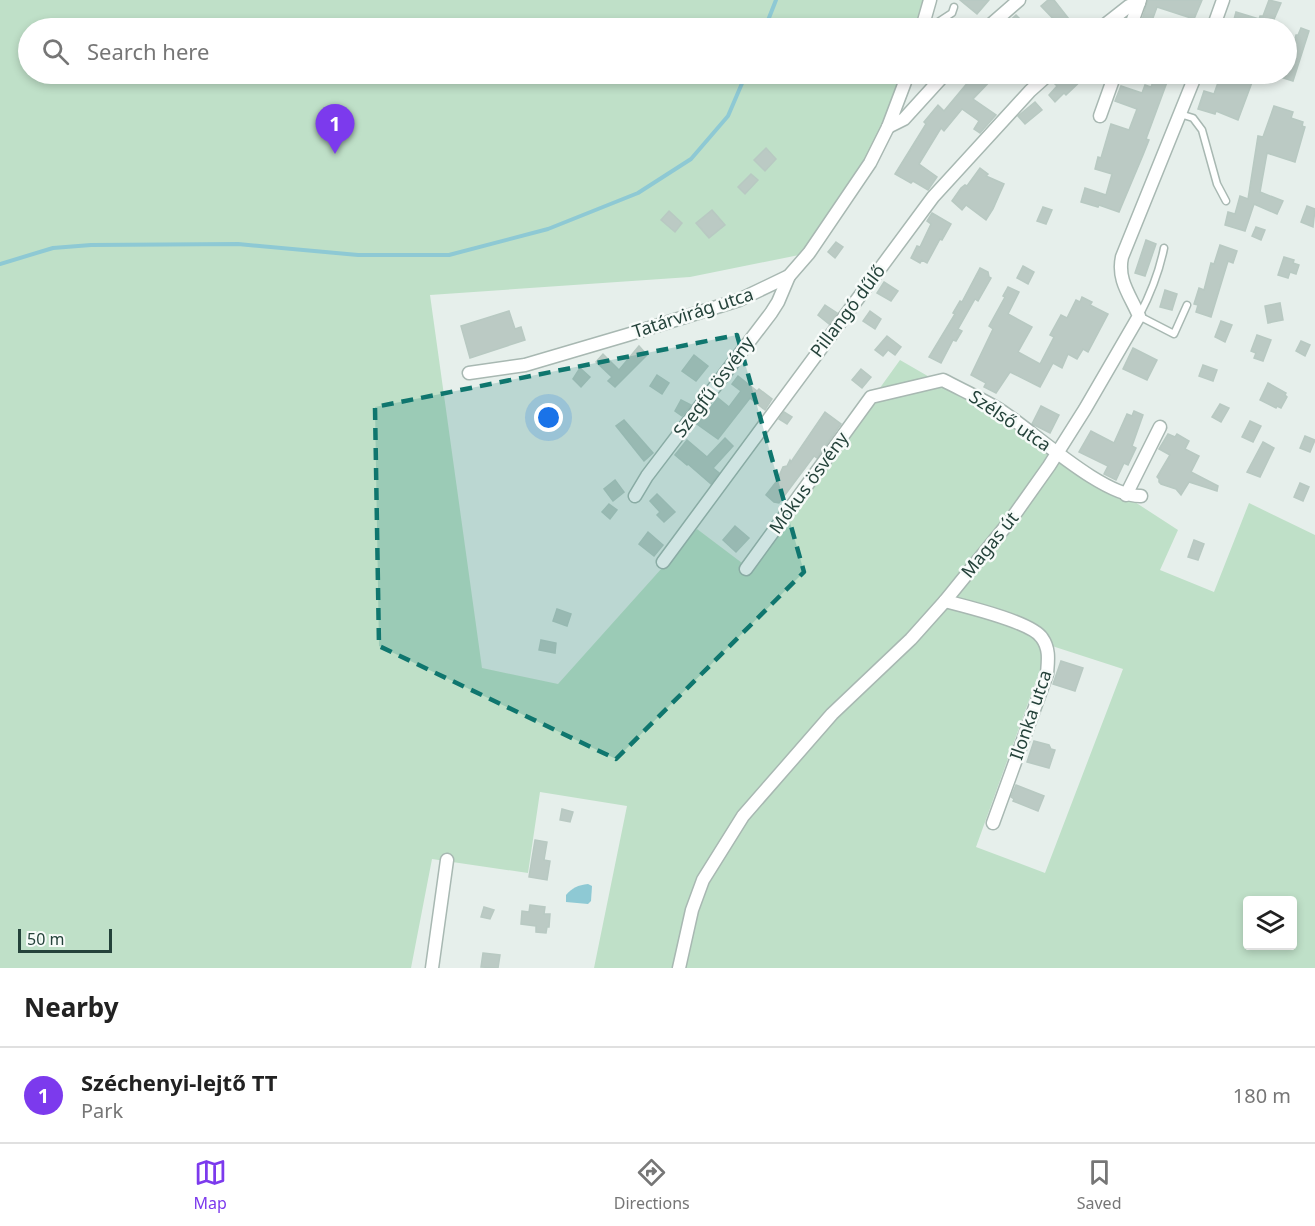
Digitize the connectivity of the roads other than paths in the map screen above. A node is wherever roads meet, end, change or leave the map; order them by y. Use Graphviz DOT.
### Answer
graph roads {
  1 [pos="930,0"];
  2 [pos="1019,0"];
  3 [pos="1223,0"];
  4 [pos="1139,2"];
  5 [pos="954,7"];
  6 [pos="925,18"];
  7 [pos="944,18"];
  8 [pos="998,18"];
  9 [pos="1114,18"];
  10 [pos="1133,18"];
  11 [pos="1217,18"];
  12 [pos="904,84"];
  13 [pos="936,84"];
  14 [pos="1038,84"];
  15 [pos="1111,84"];
  16 [pos="1192,84"];
  17 [pos="1180,114"];
  18 [pos="1100,116"];
  19 [pos="888,127"];
  20 [pos="1226,201"];
  21 [pos="1164,248"];
  22 [pos="789,276"];
  23 [pos="1187,305"];
  24 [pos="1139,316"];
  25 [pos="469,373"];
  26 [pos="871,396"];
  27 [pos="1160,427"];
  28 [pos="1057,453"];
  29 [pos="1126,495"];
  30 [pos="635,496"];
  31 [pos="1141,496"];
  32 [pos="663,562"];
  33 [pos="747,569"];
  34 [pos="945,601"];
  35 [pos="993,823"];
  36 [pos="447,860"];
  37 [pos="432,968"];
  38 [pos="679,968"];
  1 -- 6 [label="street"];
  2 -- 8 [label="street"];
  3 -- 11 [label="street"];
  4 -- 9 [label="street"];
  4 -- 10 [label="street"];
  5 -- 7 [label="lane"];
  12 -- 19 [label="street, Tatárvirág utca"];
  13 -- 19 [label="street"];
  14 -- 32 [label="street, Pillangó dűlő"];
  15 -- 18 [label="street"];
  16 -- 17 [label="street"];
  17 -- 20 [label="lane"];
  17 -- 24 [label="street"];
  19 -- 22 [label="street, Tatárvirág utca"];
  21 -- 24 [label="lane"];
  22 -- 25 [label="street, Tatárvirág utca"];
  22 -- 30 [label="street, Szegfű ösvény"];
  23 -- 24 [label="lane"];
  24 -- 28 [label="street, Magas út"];
  26 -- 28 [label="street, Szélső utca"];
  26 -- 33 [label="street, Mókus ösvény"];
  27 -- 29 [label="street"];
  28 -- 29 [label="street, Szélső utca"];
  28 -- 34 [label="street, Magas út"];
  29 -- 31 [label="street, Szélső utca"];
  34 -- 35 [label="street, Ilonka utca"];
  34 -- 38 [label="street, Magas út"];
  36 -- 37 [label="street"];
}
